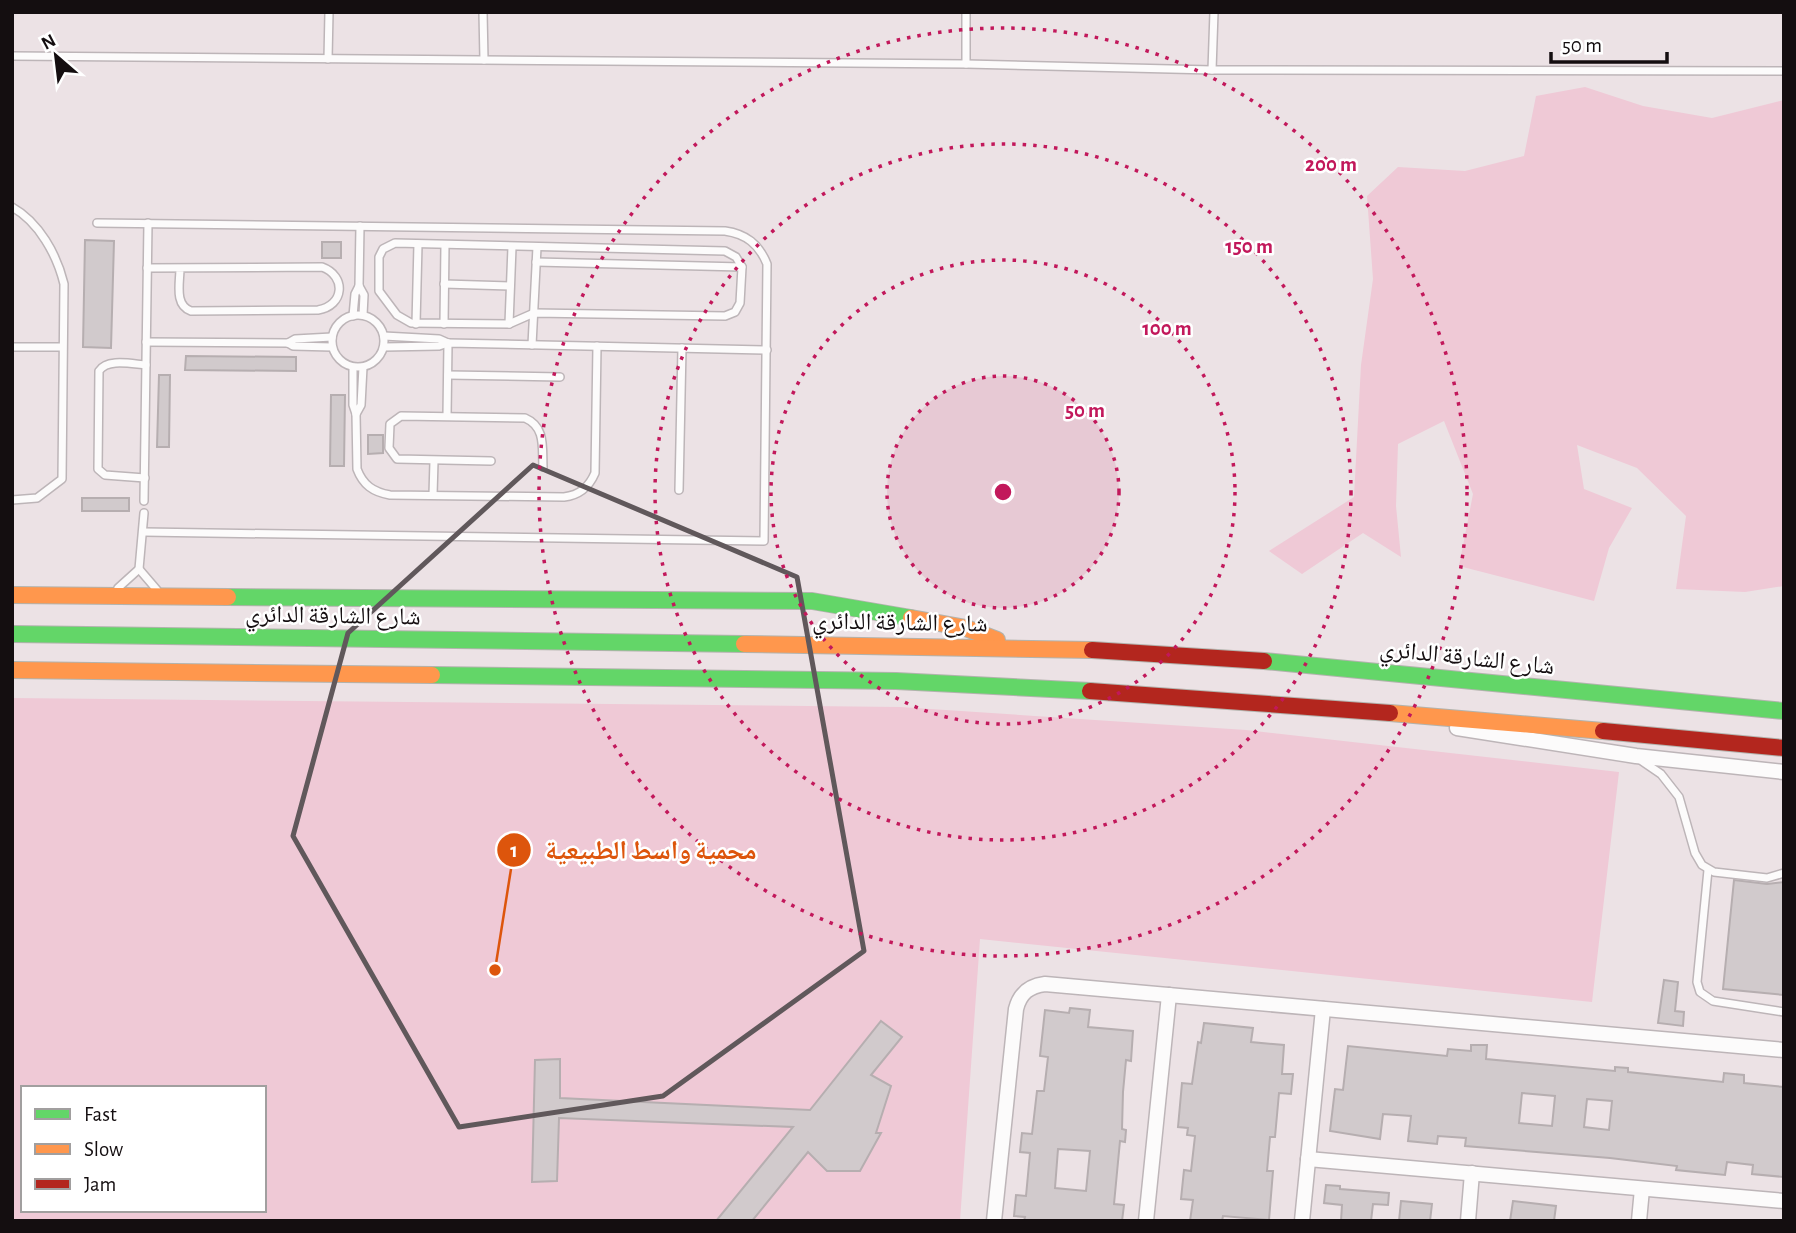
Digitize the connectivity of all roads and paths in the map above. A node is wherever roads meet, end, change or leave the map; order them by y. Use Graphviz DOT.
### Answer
graph roads {
  1 [pos="329,12"];
  2 [pos="483,12"];
  3 [pos="967,12"];
  4 [pos="1214,12"];
  5 [pos="12,57"];
  6 [pos="328,59"];
  7 [pos="484,60"];
  8 [pos="966,64"];
  9 [pos="1212,70"];
  10 [pos="1784,71"];
  11 [pos="12,207"];
  12 [pos="97,223"];
  13 [pos="148,223"];
  14 [pos="360,226"];
  15 [pos="484,228"];
  16 [pos="418,244"];
  17 [pos="445,245"];
  18 [pos="482,246"];
  19 [pos="512,247"];
  20 [pos="537,247"];
  21 [pos="536,262"];
  22 [pos="742,267"];
  23 [pos="147,268"];
  24 [pos="180,268"];
  25 [pos="444,284"];
  26 [pos="359,286"];
  27 [pos="510,286"];
  28 [pos="534,313"];
  29 [pos="363,315"];
  30 [pos="353,316"];
  31 [pos="416,324"];
  32 [pos="444,324"];
  33 [pos="509,324"];
  34 [pos="384,336"];
  35 [pos="332,337"];
  36 [pos="146,342"];
  37 [pos="288,343"];
  38 [pos="448,343"];
  39 [pos="532,345"];
  40 [pos="597,346"];
  41 [pos="12,347"];
  42 [pos="62,347"];
  43 [pos="332,347"];
  44 [pos="384,347"];
  45 [pos="682,348"];
  46 [pos="767,350"];
  47 [pos="146,365"];
  48 [pos="353,368"];
  49 [pos="363,368"];
  50 [pos="448,375"];
  51 [pos="560,377"];
  52 [pos="356,414"];
  53 [pos="447,416"];
  54 [pos="434,461"];
  55 [pos="491,461"];
  56 [pos="543,467"];
  57 [pos="145,478"];
  58 [pos="680,490"];
  59 [pos="433,495"];
  60 [pos="12,500"];
  61 [pos="144,501"];
  62 [pos="144,513"];
  63 [pos="144,532"];
  64 [pos="139,569"];
  65 [pos="12,596"];
  66 [pos="105,596"];
  67 [pos="163,596"];
  68 [pos="12,634"];
  69 [pos="1010,646"];
  70 [pos="12,670"];
  71 [pos="1784,711"];
  72 [pos="1394,713"];
  73 [pos="1784,748"];
  74 [pos="1636,757"];
  75 [pos="1784,772"];
  76 [pos="1708,870"];
  77 [pos="1784,873"];
  78 [pos="1169,995"];
  79 [pos="1323,1009"];
  80 [pos="1784,1012"];
  81 [pos="1784,1050"];
  82 [pos="1308,1159"];
  83 [pos="1472,1173"];
  84 [pos="1642,1189"];
  85 [pos="1784,1201"];
  86 [pos="994,1221"];
  87 [pos="1146,1221"];
  88 [pos="1302,1221"];
  89 [pos="1468,1221"];
  90 [pos="1639,1221"];
  1 -- 6 [label="lane"];
  2 -- 7 [label="lane"];
  3 -- 8 [label="lane"];
  4 -- 9 [label="lane"];
  5 -- 6 [label="lane"];
  6 -- 7 [label="lane"];
  7 -- 8 [label="lane"];
  8 -- 9 [label="lane"];
  9 -- 10 [label="lane"];
  11 -- 42 [label="lane"];
  12 -- 13 [label="lane"];
  13 -- 14 [label="lane"];
  13 -- 23 [label="lane"];
  14 -- 15 [label="lane"];
  14 -- 26 [label="lane"];
  15 -- 18 [label="lane"];
  15 -- 46 [label="lane"];
  16 -- 17 [label="lane"];
  16 -- 31 [label="lane"];
  16 -- 31 [label="lane"];
  17 -- 18 [label="lane"];
  17 -- 25 [label="lane"];
  18 -- 19 [label="lane"];
  19 -- 20 [label="lane"];
  19 -- 27 [label="lane"];
  20 -- 21 [label="lane"];
  20 -- 22 [label="lane"];
  21 -- 22 [label="lane"];
  21 -- 28 [label="lane"];
  22 -- 28 [label="lane"];
  23 -- 24 [label="lane"];
  23 -- 36 [label="lane"];
  24 -- 24 [label="lane"];
  25 -- 27 [label="lane"];
  25 -- 32 [label="lane"];
  26 -- 29 [label="lane"];
  26 -- 30 [label="lane"];
  27 -- 33 [label="lane"];
  28 -- 33 [label="lane"];
  28 -- 39 [label="lane"];
  29 -- 30 [label="lane"];
  29 -- 34 [label="lane"];
  30 -- 35 [label="lane"];
  31 -- 32 [label="lane"];
  32 -- 33 [label="lane"];
  34 -- 38 [label="lane"];
  34 -- 44 [label="lane"];
  35 -- 37 [label="lane"];
  35 -- 43 [label="lane"];
  36 -- 37 [label="lane"];
  36 -- 47 [label="lane"];
  37 -- 43 [label="lane"];
  38 -- 39 [label="lane"];
  38 -- 44 [label="lane"];
  38 -- 50 [label="lane"];
  39 -- 40 [label="lane"];
  40 -- 45 [label="lane"];
  40 -- 59 [label="lane"];
  41 -- 42 [label="lane"];
  42 -- 60 [label="lane"];
  43 -- 48 [label="lane"];
  44 -- 49 [label="lane"];
  45 -- 46 [label="lane"];
  45 -- 58 [label="lane"];
  46 -- 63 [label="lane"];
  47 -- 57 [label="lane"];
  47 -- 57 [label="lane"];
  48 -- 49 [label="lane"];
  48 -- 52 [label="lane"];
  49 -- 52 [label="lane"];
  50 -- 51 [label="lane"];
  50 -- 53 [label="lane"];
  52 -- 59 [label="lane"];
  53 -- 54 [label="lane"];
  53 -- 56 [label="lane"];
  54 -- 55 [label="lane"];
  54 -- 59 [label="lane"];
  57 -- 61 [label="lane"];
  62 -- 63 [label="lane"];
  63 -- 64 [label="lane"];
  64 -- 66 [label="lane"];
  64 -- 67 [label="lane"];
  65 -- 66 [label="highway"];
  66 -- 67 [label="highway"];
  67 -- 69 [label="highway"];
  68 -- 69 [label="highway, شارع الشارقة الدائري"];
  69 -- 71 [label="highway, شارع الشارقة الدائري"];
  70 -- 72 [label="highway"];
  72 -- 73 [label="highway"];
  72 -- 74 [label="street"];
  74 -- 75 [label="street"];
  74 -- 76 [label="lane"];
  76 -- 77 [label="lane"];
  76 -- 80 [label="lane"];
  78 -- 79 [label="street"];
  78 -- 86 [label="street"];
  78 -- 87 [label="street"];
  79 -- 81 [label="street"];
  79 -- 82 [label="street"];
  82 -- 83 [label="street"];
  82 -- 88 [label="street"];
  83 -- 84 [label="street"];
  83 -- 89 [label="street"];
  84 -- 85 [label="street"];
  84 -- 90 [label="street"];
}
